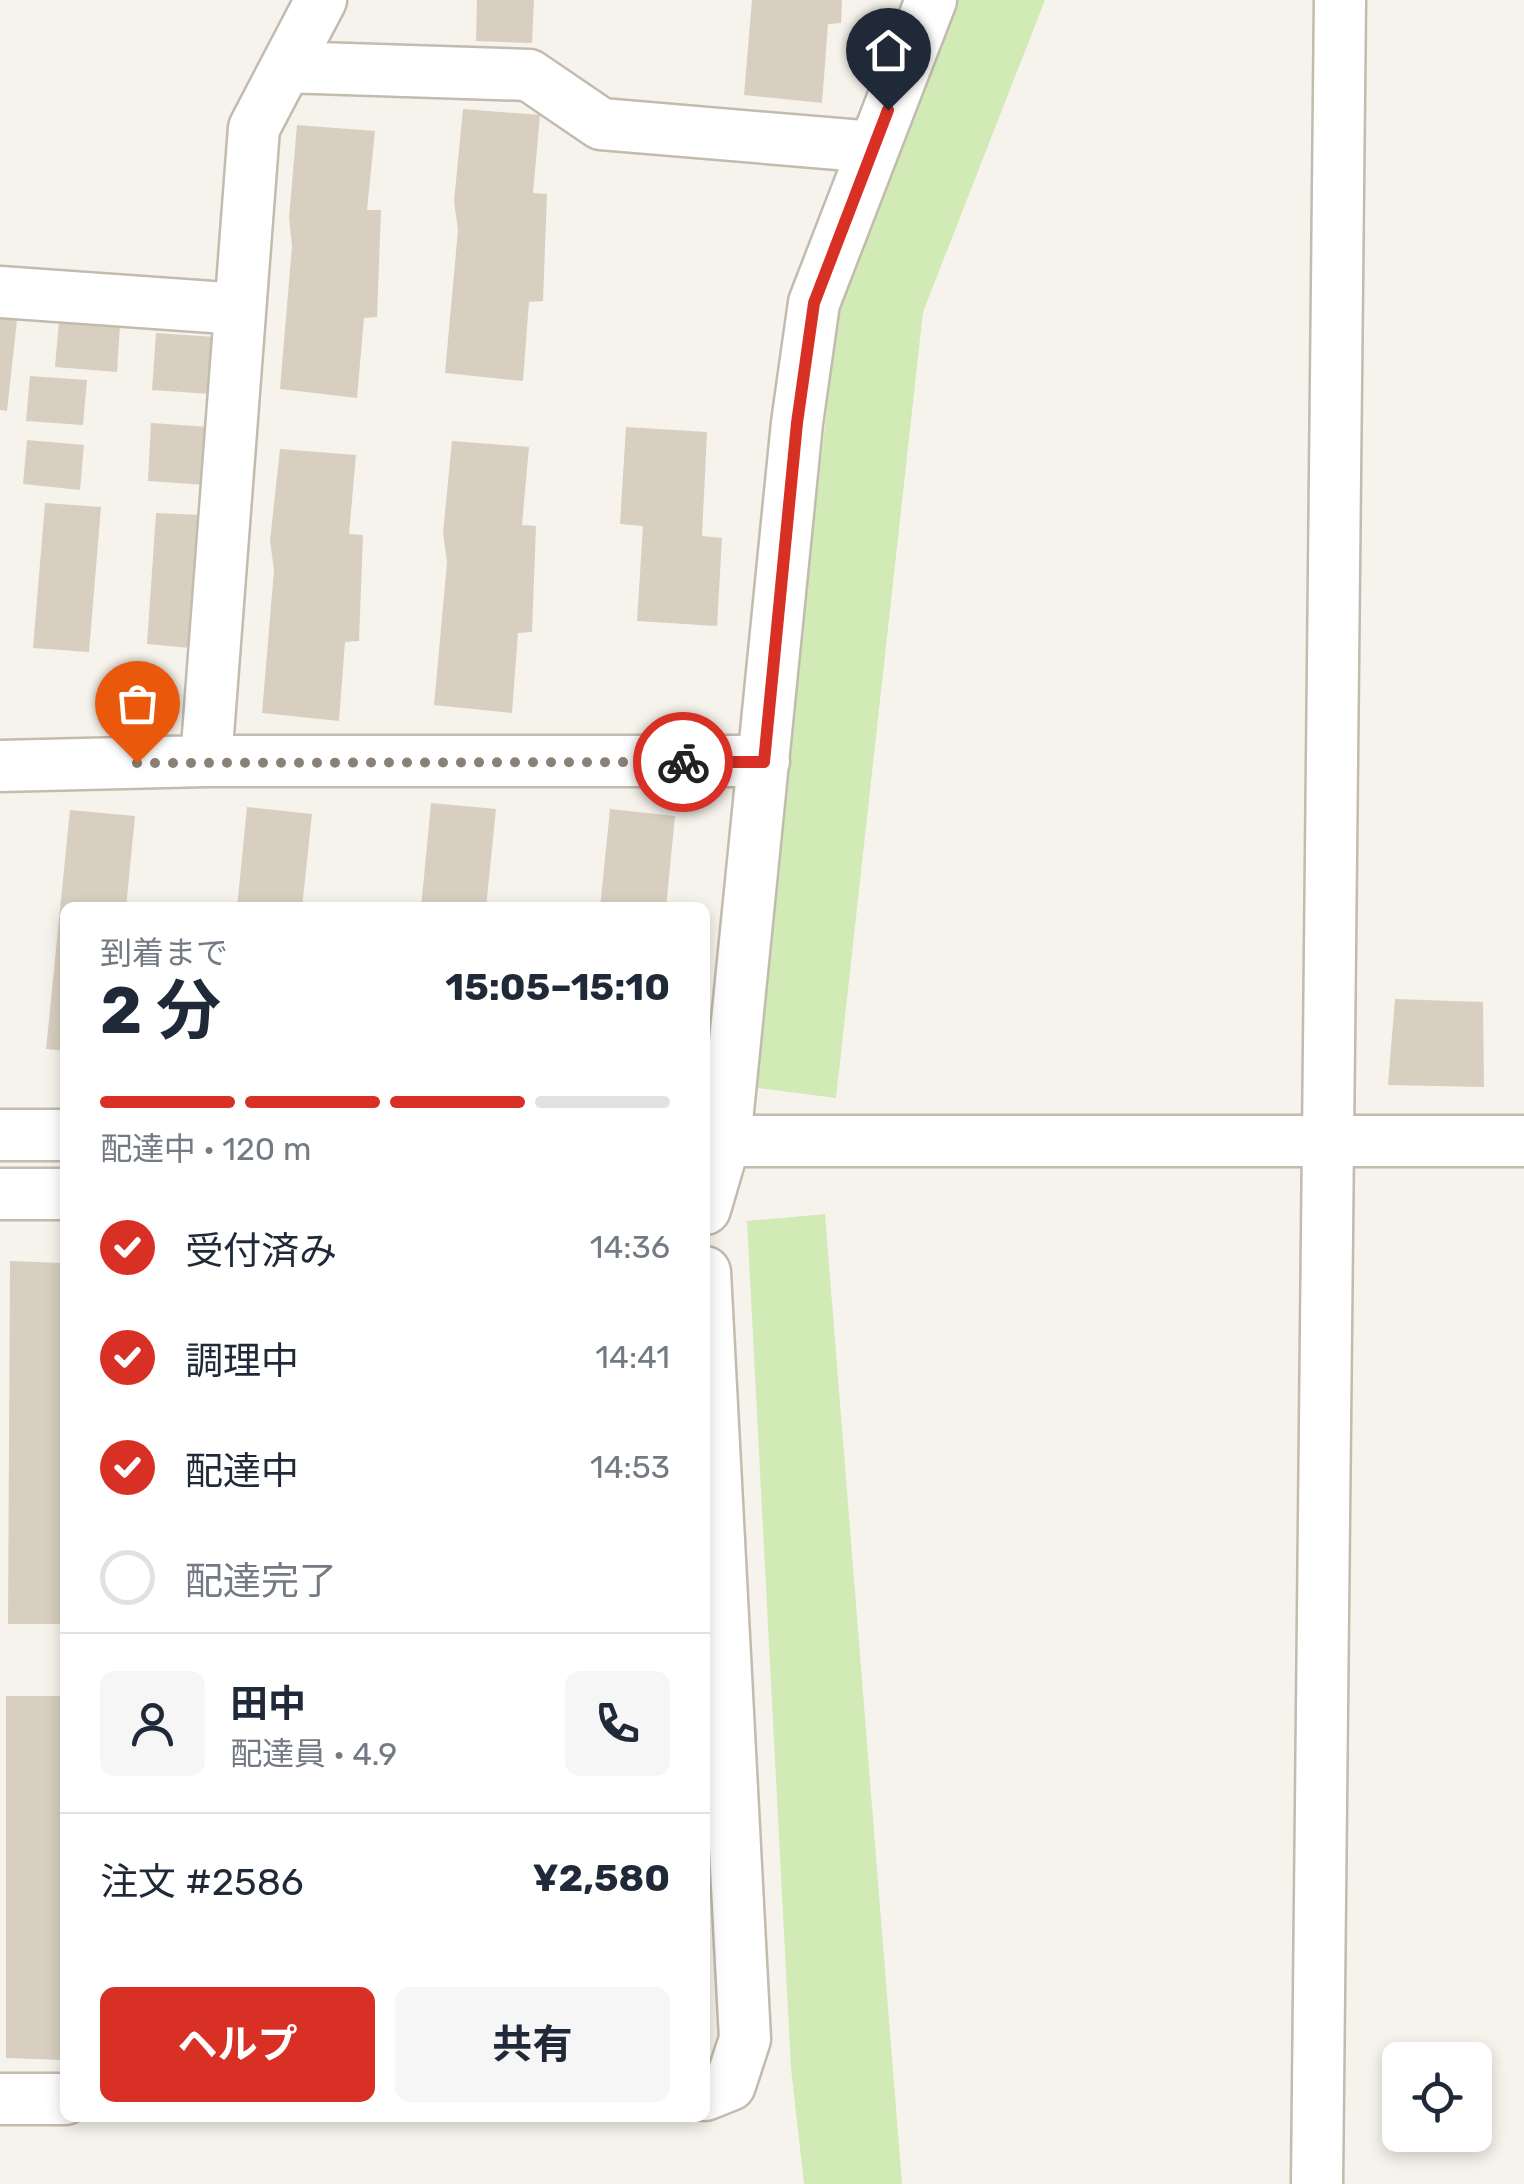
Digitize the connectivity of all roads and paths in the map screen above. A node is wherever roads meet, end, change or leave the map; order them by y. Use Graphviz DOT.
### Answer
graph roads {
  1 [pos="321,0"];
  2 [pos="931,0"];
  3 [pos="1340,0"];
  4 [pos="286,67"];
  5 [pos="874,147"];
  6 [pos="0,292"];
  7 [pos="240,309"];
  8 [pos="206,761"];
  9 [pos="764,762"];
  10 [pos="0,766"];
  11 [pos="0,1135"];
  12 [pos="60,1135"];
  13 [pos="1524,1141"];
  14 [pos="1327,1142"];
  15 [pos="712,1146"];
  16 [pos="0,1194"];
  17 [pos="60,1194"];
  18 [pos="710,1368"];
  19 [pos="710,2093"];
  20 [pos="0,2099"];
  21 [pos="60,2099"];
  22 [pos="1317,2184"];
  1 -- 4 [label="street"];
  2 -- 5 [label="street"];
  3 -- 14 [label="street"];
  4 -- 5 [label="street"];
  4 -- 7 [label="street"];
  5 -- 9 [label="street"];
  6 -- 7 [label="street"];
  7 -- 8 [label="street"];
  8 -- 9 [label="street"];
  8 -- 10 [label="street"];
  9 -- 15 [label="street"];
  11 -- 12 [label="street"];
  13 -- 14 [label="street"];
  14 -- 15 [label="street"];
  14 -- 22 [label="street"];
  16 -- 17 [label="street"];
  18 -- 19 [label="street"];
  20 -- 21 [label="street"];
}
